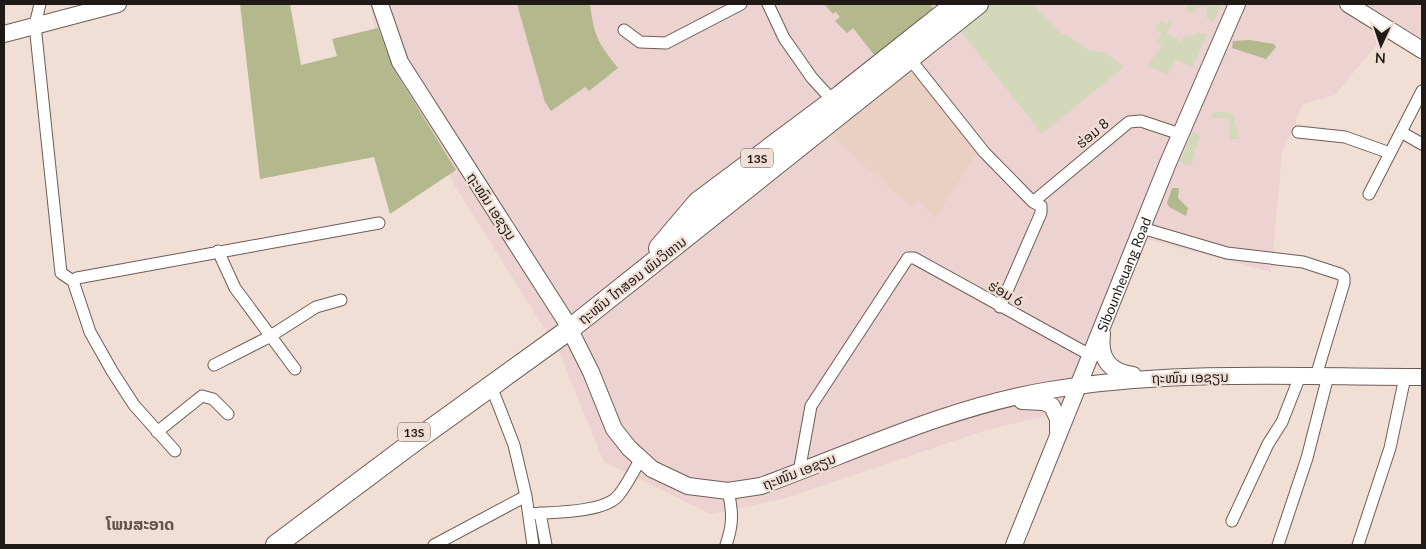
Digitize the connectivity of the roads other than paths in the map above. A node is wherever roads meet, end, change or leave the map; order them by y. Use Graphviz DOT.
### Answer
graph roads {
  1 [pos="40,4"];
  2 [pos="118,4"];
  3 [pos="380,4"];
  4 [pos="741,4"];
  5 [pos="768,4"];
  6 [pos="956,4"];
  7 [pos="978,4"];
  8 [pos="1237,4"];
  9 [pos="1348,4"];
  10 [pos="35,26"];
  11 [pos="624,30"];
  12 [pos="4,34"];
  13 [pos="1422,50"];
  14 [pos="910,59"];
  15 [pos="1422,91"];
  16 [pos="833,101"];
  17 [pos="1298,132"];
  18 [pos="1401,132"];
  19 [pos="1180,134"];
  20 [pos="1422,144"];
  21 [pos="1390,153"];
  22 [pos="1369,194"];
  23 [pos="1033,202"];
  24 [pos="379,223"];
  25 [pos="1142,228"];
  26 [pos="218,251"];
  27 [pos="73,281"];
  28 [pos="341,300"];
  29 [pos="1000,307"];
  30 [pos="1107,314"];
  31 [pos="567,324"];
  32 [pos="269,337"];
  33 [pos="1090,355"];
  34 [pos="214,365"];
  35 [pos="1422,366"];
  36 [pos="295,369"];
  37 [pos="1315,376"];
  38 [pos="1151,377"];
  39 [pos="1404,377"];
  40 [pos="1422,377"];
  41 [pos="491,386"];
  42 [pos="1078,386"];
  43 [pos="1000,400"];
  44 [pos="228,414"];
  45 [pos="157,432"];
  46 [pos="1057,436"];
  47 [pos="176,451"];
  48 [pos="641,459"];
  49 [pos="800,472"];
  50 [pos="728,491"];
  51 [pos="526,496"];
  52 [pos="534,514"];
  53 [pos="1232,521"];
  54 [pos="264,545"];
  55 [pos="276,545"];
  56 [pos="434,545"];
  57 [pos="533,545"];
  58 [pos="546,545"];
  59 [pos="726,545"];
  60 [pos="1014,545"];
  61 [pos="1278,545"];
  62 [pos="1358,545"];
  1 -- 10 [label="street"];
  2 -- 10 [label="main road"];
  3 -- 31 [label="main road, ຖະໜົນ ເອຊຽນ"];
  4 -- 11 [label="street"];
  5 -- 16 [label="street"];
  6 -- 16 [label="highway, ຖະໜົນ ໄກສອນ ພົມວິຫານ / 13S"];
  7 -- 14 [label="highway, ຖະໜົນ ໄກສອນ ພົມວິຫານ / 13S"];
  8 -- 19 [label="main road, Sibounheuang Road"];
  9 -- 13 [label="main road"];
  10 -- 12 [label="main road"];
  10 -- 27 [label="street"];
  14 -- 23 [label="street"];
  14 -- 31 [label="highway, ຖະໜົນ ໄກສອນ ພົມວິຫານ / 13S"];
  15 -- 18 [label="street"];
  16 -- 31 [label="highway, ຖະໜົນ ໄກສອນ ພົມວິຫານ / 13S"];
  17 -- 21 [label="street"];
  18 -- 20 [label="street"];
  18 -- 21 [label="street"];
  19 -- 23 [label="street, ຮ່ອມ 8"];
  19 -- 25 [label="main road, Sibounheuang Road"];
  21 -- 22 [label="street"];
  23 -- 29 [label="street"];
  24 -- 26 [label="street"];
  25 -- 30 [label="main road, Sibounheuang Road"];
  25 -- 37 [label="street"];
  26 -- 27 [label="street"];
  26 -- 32 [label="street"];
  27 -- 45 [label="street"];
  28 -- 32 [label="street"];
  29 -- 33 [label="street, ຮ່ອມ 6"];
  29 -- 49 [label="street, ຮ່ອມ 6"];
  30 -- 33 [label="main road, Sibounheuang Road"];
  30 -- 38 [label="main road"];
  31 -- 41 [label="highway, ຖະໜົນ ໄກສອນ ພົມວິຫານ / 13S"];
  31 -- 48 [label="main road, ຖະໜົນ ເອຊຽນ"];
  31 -- 54 [label="highway, ຖະໜົນ ໄກສອນ ພົມວິຫານ / 13S"];
  32 -- 34 [label="street"];
  32 -- 36 [label="street"];
  33 -- 42 [label="main road, Sibounheuang Road"];
  35 -- 40 [label="street"];
  37 -- 38 [label="main road, ຖະໜົນ ເອຊຽນ"];
  37 -- 39 [label="main road, ຖະໜົນ ເອຊຽນ"];
  37 -- 53 [label="street"];
  37 -- 61 [label="street"];
  38 -- 42 [label="main road, ຖະໜົນ ເອຊຽນ"];
  39 -- 40 [label="main road, ຖະໜົນ ເອຊຽນ"];
  39 -- 62 [label="street"];
  41 -- 51 [label="street"];
  41 -- 55 [label="highway, ຖະໜົນ ໄກສອນ ພົມວິຫານ / 13S"];
  42 -- 43 [label="main road, ຖະໜົນ ເອຊຽນ"];
  42 -- 46 [label="main road, Sibounheuang Road"];
  43 -- 46 [label="main road"];
  43 -- 49 [label="main road, ຖະໜົນ ເອຊຽນ"];
  44 -- 45 [label="street"];
  45 -- 47 [label="street"];
  46 -- 60 [label="main road, Sibounheuang Road"];
  48 -- 50 [label="main road, ຖະໜົນ ເອຊຽນ"];
  48 -- 52 [label="street"];
  49 -- 50 [label="main road, ຖະໜົນ ເອຊຽນ"];
  50 -- 59 [label="street"];
  51 -- 52 [label="street"];
  51 -- 56 [label="street"];
  52 -- 57 [label="street"];
  52 -- 58 [label="street"];
}
